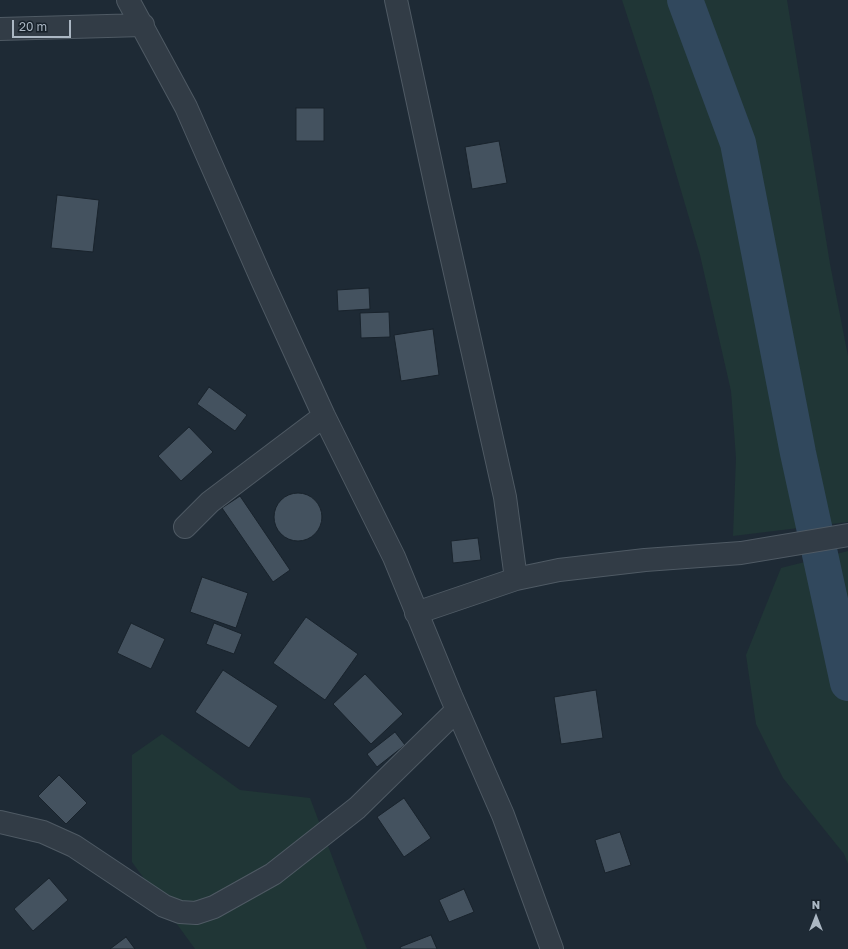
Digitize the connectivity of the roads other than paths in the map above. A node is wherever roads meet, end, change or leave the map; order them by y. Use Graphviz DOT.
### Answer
graph roads {
  1 [pos="128,0"];
  2 [pos="396,0"];
  3 [pos="143,25"];
  4 [pos="0,29"];
  5 [pos="324,416"];
  6 [pos="185,527"];
  7 [pos="848,535"];
  8 [pos="516,579"];
  9 [pos="416,613"];
  10 [pos="457,710"];
  11 [pos="0,822"];
  12 [pos="552,949"];
  1 -- 3 [label="street"];
  2 -- 8 [label="street"];
  3 -- 4 [label="street"];
  3 -- 5 [label="street"];
  5 -- 6 [label="street"];
  5 -- 9 [label="street"];
  7 -- 8 [label="street"];
  8 -- 9 [label="street"];
  9 -- 10 [label="street"];
  10 -- 11 [label="street"];
  10 -- 12 [label="street"];
}
